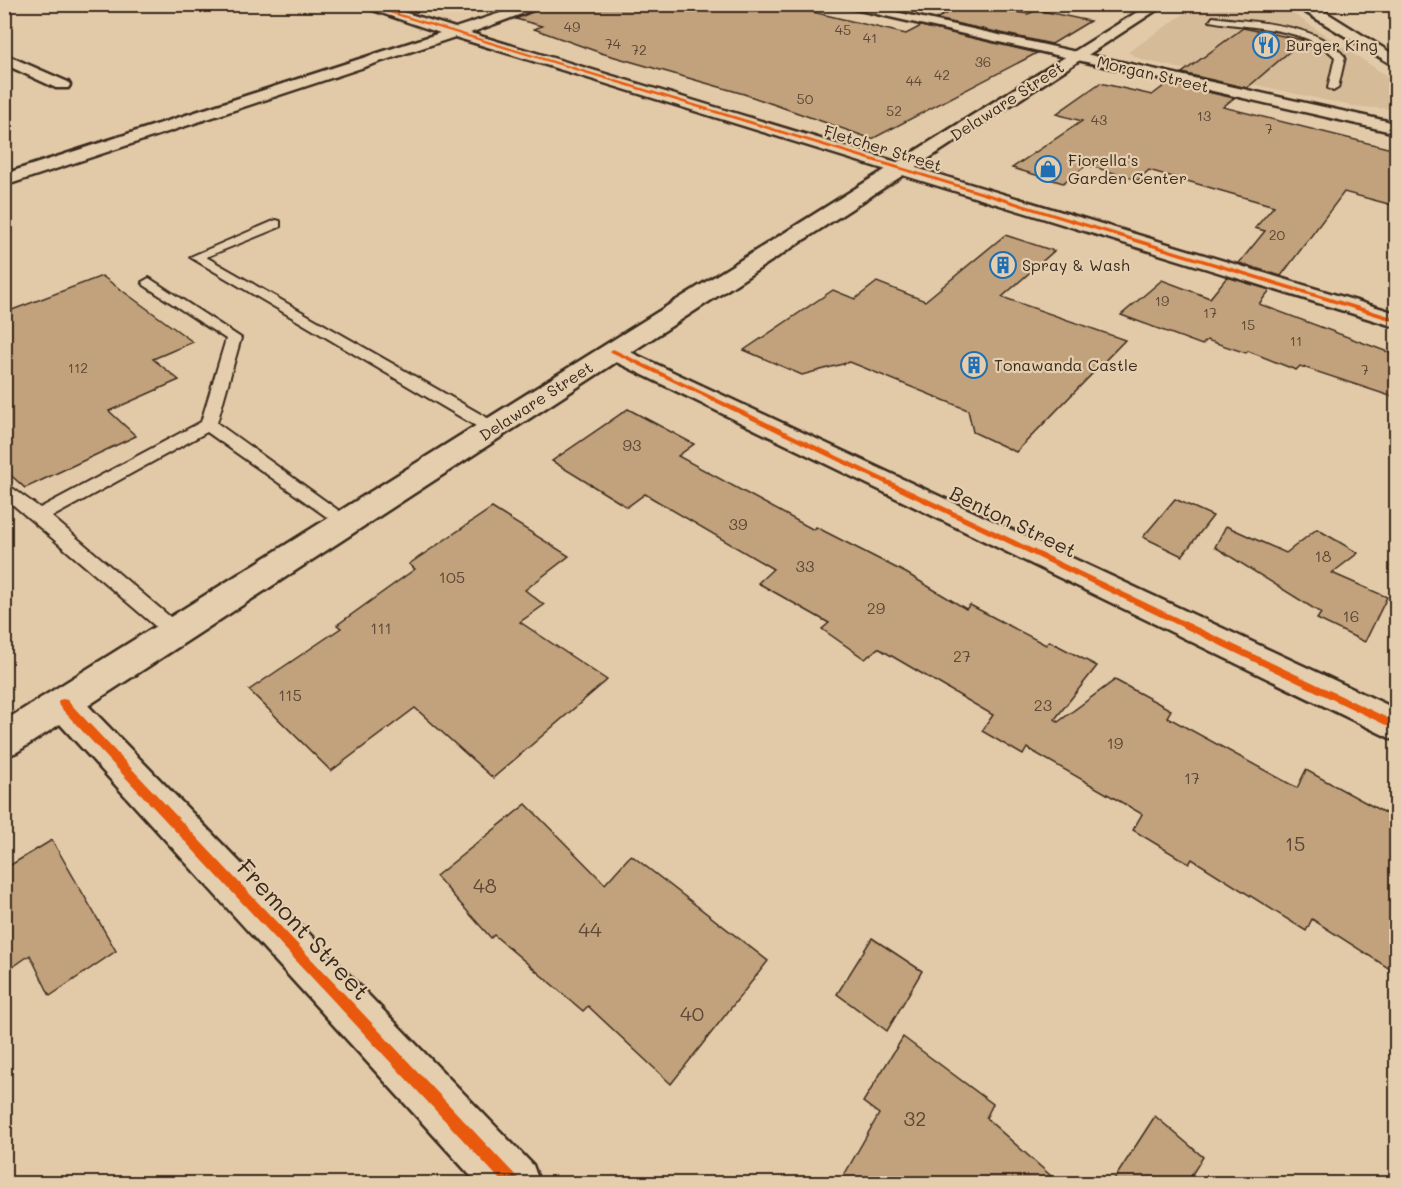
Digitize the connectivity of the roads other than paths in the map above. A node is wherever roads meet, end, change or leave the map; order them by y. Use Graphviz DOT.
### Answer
graph roads {
  1 [pos="361,4"];
  2 [pos="543,4"];
  3 [pos="839,4"];
  4 [pos="1160,4"];
  5 [pos="1298,4"];
  6 [pos="1213,19"];
  7 [pos="454,33"];
  8 [pos="1076,57"];
  9 [pos="4,58"];
  10 [pos="1396,62"];
  11 [pos="62,85"];
  12 [pos="1334,88"];
  13 [pos="1396,128"];
  14 [pos="900,169"];
  15 [pos="4,180"];
  16 [pos="276,224"];
  17 [pos="149,282"];
  18 [pos="1396,320"];
  19 [pos="613,351"];
  20 [pos="208,425"];
  21 [pos="492,428"];
  22 [pos="4,489"];
  23 [pos="39,516"];
  24 [pos="347,523"];
  25 [pos="175,632"];
  26 [pos="63,704"];
  27 [pos="1396,726"];
  28 [pos="4,741"];
  29 [pos="514,1184"];
  1 -- 7 [label="street, Fletcher Street"];
  2 -- 7 [label="street"];
  3 -- 8 [label="street, Morgan Street"];
  4 -- 8 [label="street, Delaware Street"];
  5 -- 10 [label="street"];
  6 -- 12 [label="lane"];
  7 -- 14 [label="street, Fletcher Street"];
  7 -- 15 [label="street"];
  8 -- 13 [label="street, Morgan Street"];
  8 -- 14 [label="street, Delaware Street"];
  9 -- 11 [label="street"];
  14 -- 18 [label="street, Fletcher Street"];
  14 -- 19 [label="street, Delaware Street"];
  16 -- 21 [label="lane"];
  17 -- 20 [label="lane"];
  19 -- 21 [label="street, Delaware Street"];
  19 -- 27 [label="street, Benton Street"];
  20 -- 23 [label="lane"];
  20 -- 24 [label="lane"];
  21 -- 24 [label="street, Delaware Street"];
  22 -- 23 [label="lane"];
  23 -- 25 [label="lane"];
  24 -- 25 [label="street, Delaware Street"];
  25 -- 26 [label="street, Delaware Street"];
  26 -- 28 [label="street, Delaware Street"];
  26 -- 29 [label="street, Fremont Street"];
}
